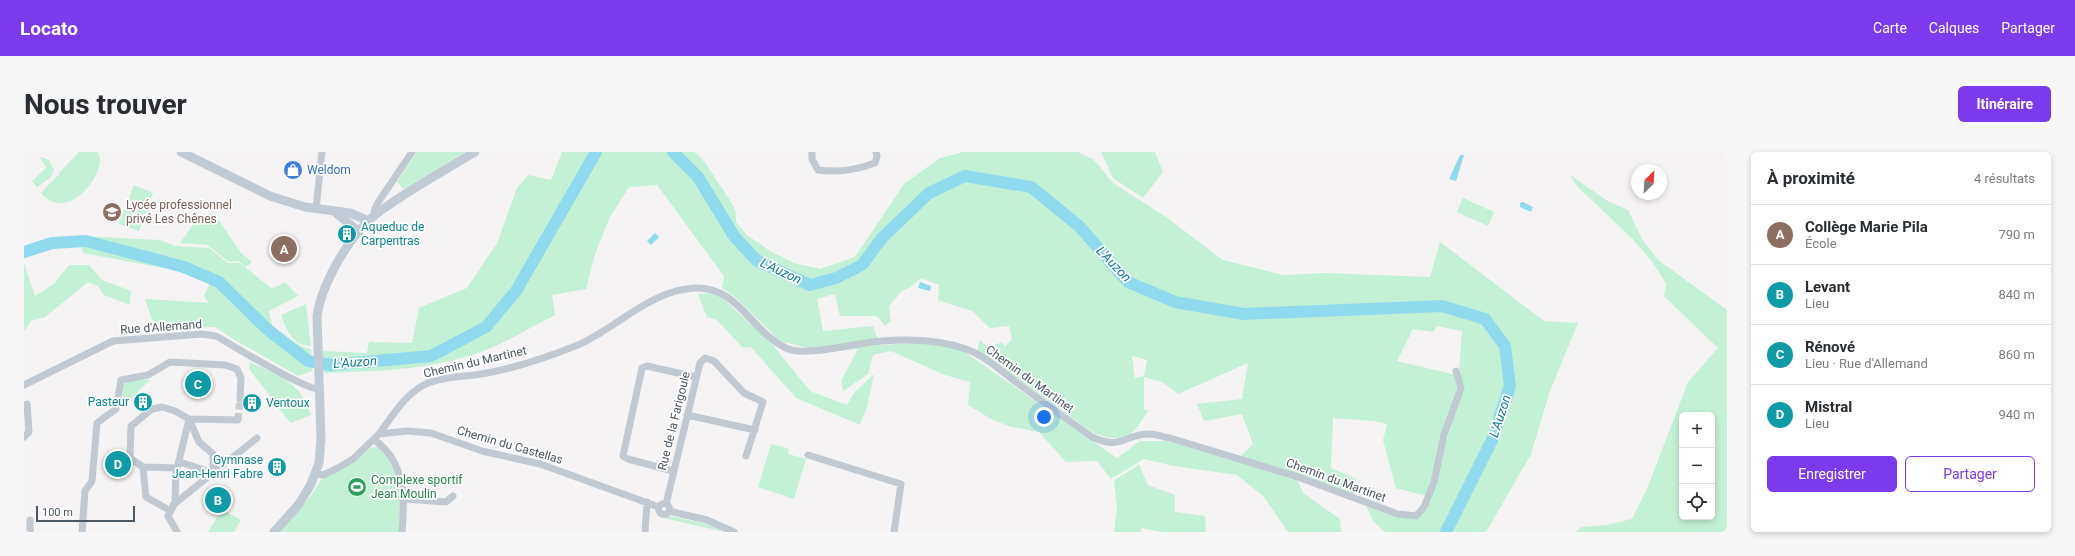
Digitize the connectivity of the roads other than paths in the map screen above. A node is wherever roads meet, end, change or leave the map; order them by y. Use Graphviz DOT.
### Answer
graph roads {
  1 [pos="181,152"];
  2 [pos="322,152"];
  3 [pos="412,152"];
  4 [pos="475,152"];
  5 [pos="812,152"];
  6 [pos="876,152"];
  7 [pos="316,209"];
  8 [pos="334,211"];
  9 [pos="372,219"];
  10 [pos="359,232"];
  11 [pos="1456,371"];
  12 [pos="696,377"];
  13 [pos="24,385"];
  14 [pos="320,389"];
  15 [pos="240,399"];
  16 [pos="27,404"];
  17 [pos="687,415"];
  18 [pos="190,419"];
  19 [pos="238,420"];
  20 [pos="755,430"];
  21 [pos="379,434"];
  22 [pos="24,437"];
  23 [pos="257,438"];
  24 [pos="374,440"];
  25 [pos="808,455"];
  26 [pos="746,456"];
  27 [pos="178,465"];
  28 [pos="143,467"];
  29 [pos="673,471"];
  30 [pos="213,473"];
  31 [pos="316,474"];
  32 [pos="453,496"];
  33 [pos="404,499"];
  34 [pos="647,502"];
  35 [pos="662,506"];
  36 [pos="172,508"];
  37 [pos="30,520"];
  38 [pos="30,532"];
  39 [pos="82,532"];
  40 [pos="177,532"];
  41 [pos="274,532"];
  42 [pos="402,532"];
  43 [pos="646,532"];
  44 [pos="734,532"];
  45 [pos="894,532"];
  1 -- 7 [label="main road"];
  2 -- 7 [label="street"];
  3 -- 9 [label="street"];
  4 -- 9 [label="main road"];
  5 -- 6 [label="street"];
  7 -- 8 [label="main road"];
  8 -- 9 [label="main road"];
  8 -- 10 [label="main road"];
  9 -- 10 [label="main road"];
  10 -- 14 [label="main road"];
  11 -- 21 [label="street, Chemin du Martinet"];
  12 -- 17 [label="street, Rue de la Farigoule"];
  12 -- 20 [label="street, Rue de la Farigoule"];
  12 -- 29 [label="street"];
  13 -- 14 [label="street, Rue d'Allemand"];
  14 -- 31 [label="main road"];
  15 -- 39 [label="street"];
  16 -- 22 [label="street"];
  17 -- 20 [label="street"];
  17 -- 29 [label="street, Rue de la Farigoule"];
  18 -- 19 [label="street"];
  18 -- 27 [label="street"];
  18 -- 28 [label="street"];
  18 -- 30 [label="street"];
  20 -- 26 [label="street, Rue de la Farigoule"];
  21 -- 24 [label="street"];
  21 -- 34 [label="street, Chemin du Castellas"];
  23 -- 30 [label="street"];
  24 -- 31 [label="street"];
  24 -- 33 [label="street"];
  25 -- 45 [label="street"];
  27 -- 28 [label="street"];
  27 -- 30 [label="street"];
  27 -- 36 [label="street"];
  28 -- 36 [label="street"];
  29 -- 35 [label="street, Rue de la Farigoule"];
  30 -- 36 [label="street"];
  31 -- 41 [label="main road"];
  32 -- 33 [label="street"];
  33 -- 42 [label="street"];
  34 -- 35 [label="street, Chemin du Castellas"];
  34 -- 43 [label="street"];
  35 -- 44 [label="street, Chemin du Castellas"];
  36 -- 40 [label="street"];
  37 -- 38 [label="street"];
}
